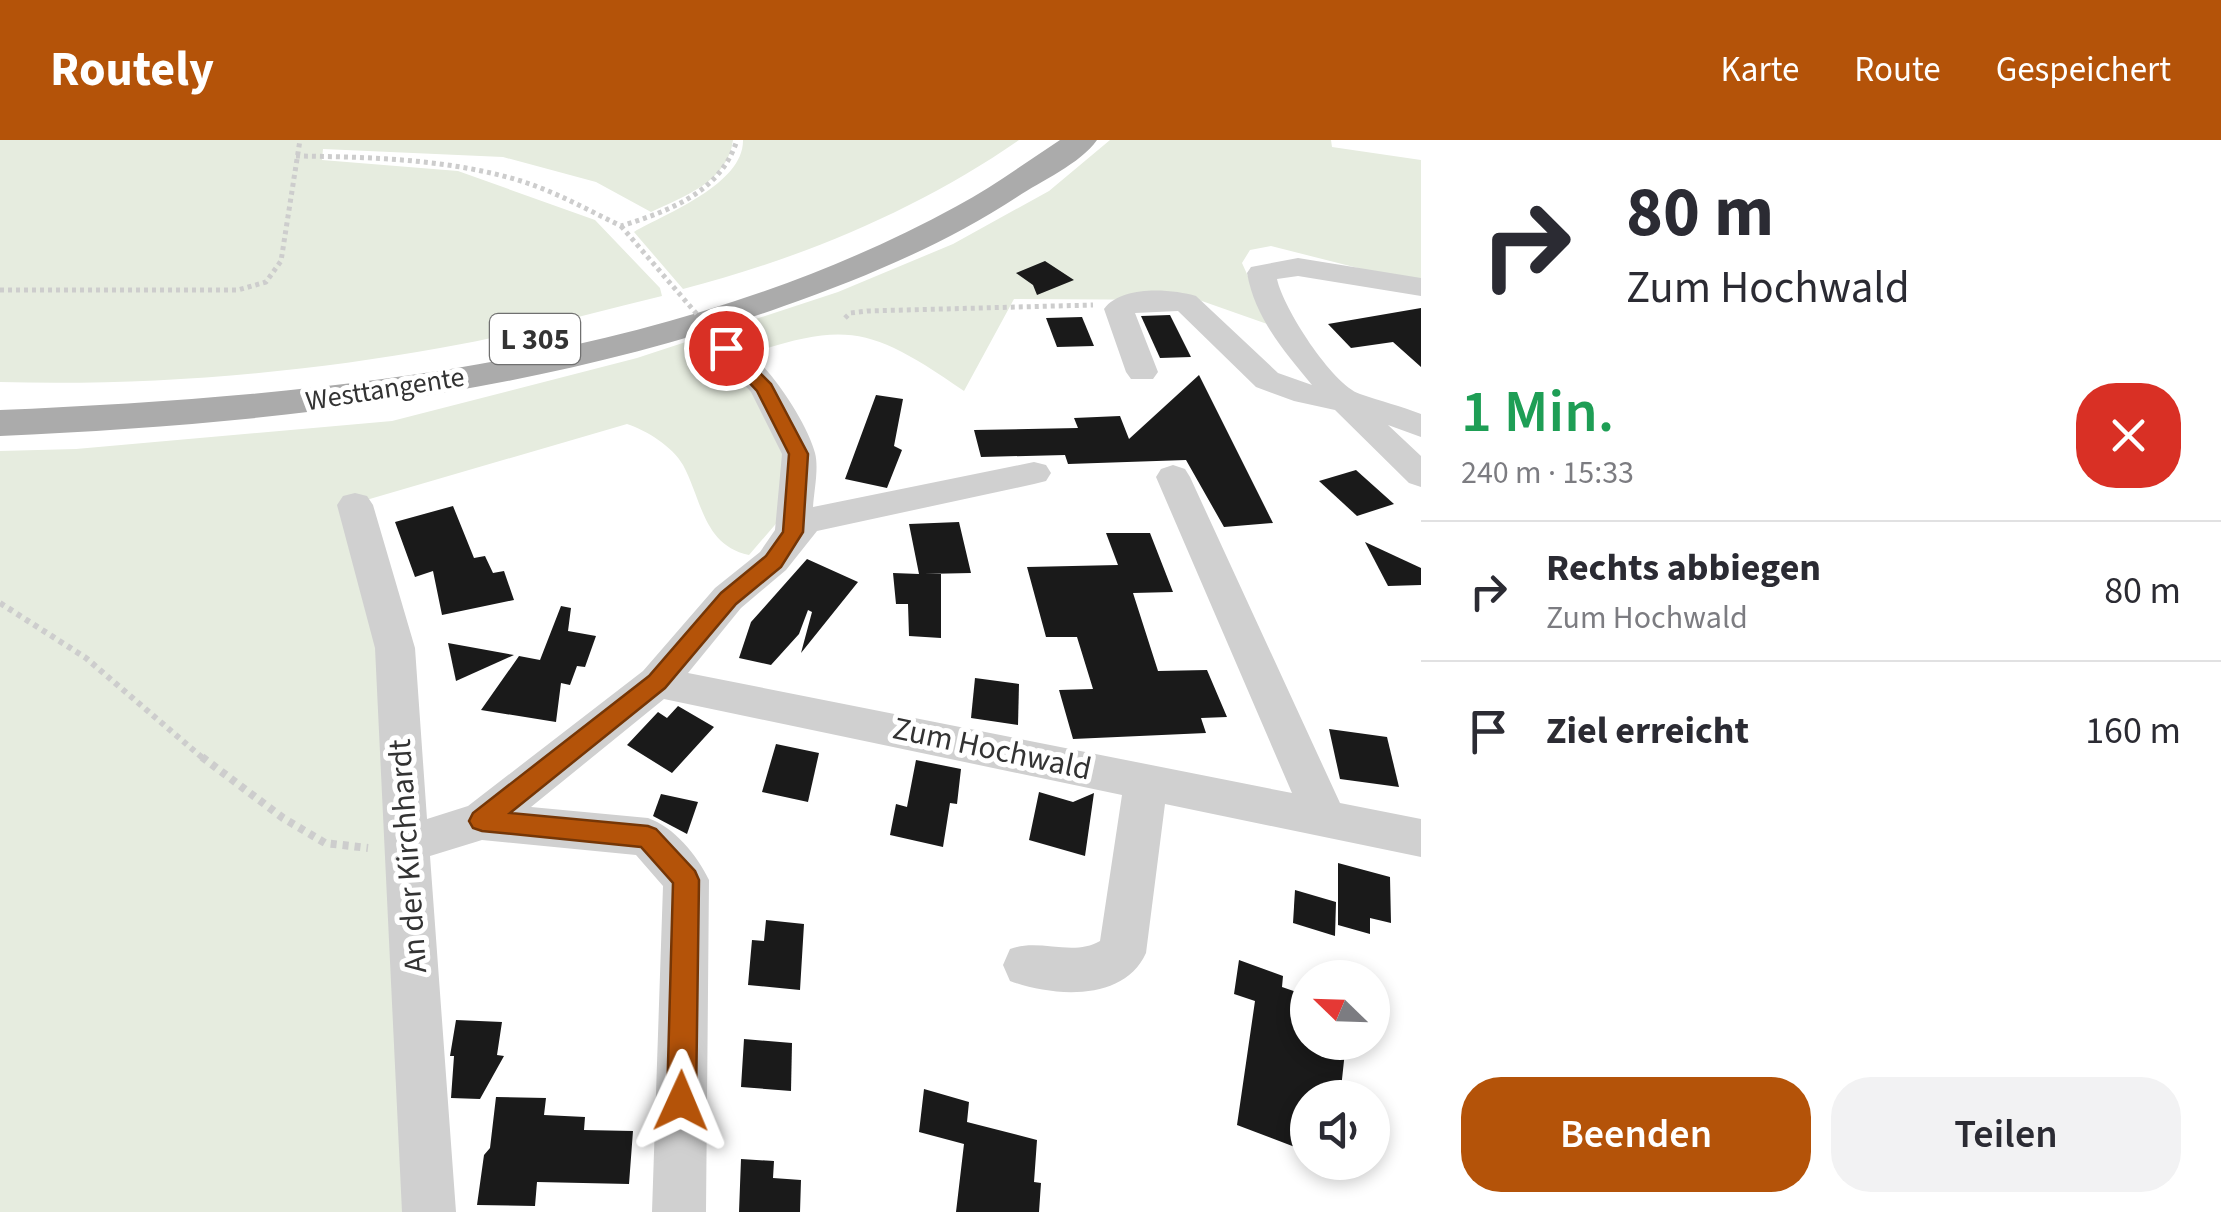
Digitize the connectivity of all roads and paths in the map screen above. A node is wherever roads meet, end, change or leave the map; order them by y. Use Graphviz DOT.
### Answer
graph roads {
  1 [pos="300,140"];
  2 [pos="737,140"];
  3 [pos="1033,140"];
  4 [pos="1081,140"];
  5 [pos="296,156"];
  6 [pos="620,226"];
  7 [pos="1421,288"];
  8 [pos="0,290"];
  9 [pos="1129,305"];
  10 [pos="845,318"];
  11 [pos="726,348"];
  12 [pos="1142,372"];
  13 [pos="0,396"];
  14 [pos="1345,401"];
  15 [pos="0,423"];
  16 [pos="1421,426"];
  17 [pos="1034,472"];
  18 [pos="1421,475"];
  19 [pos="1173,476"];
  20 [pos="355,505"];
  21 [pos="793,532"];
  22 [pos="0,603"];
  23 [pos="657,682"];
  24 [pos="1146,782"];
  25 [pos="1326,820"];
  26 [pos="482,821"];
  27 [pos="1421,838"];
  28 [pos="408,844"];
  29 [pos="1027,965"];
  30 [pos="429,1212"];
  31 [pos="679,1212"];
  1 -- 5 [label="path"];
  2 -- 6 [label="path"];
  3 -- 13 [label="main road, Westtangente / L 305"];
  4 -- 15 [label="main road, Westtangente / L 305"];
  5 -- 6 [label="path"];
  5 -- 8 [label="path"];
  6 -- 11 [label="path, bridge"];
  7 -- 14 [label="street"];
  9 -- 10 [label="path"];
  9 -- 12 [label="street"];
  9 -- 14 [label="street"];
  11 -- 21 [label="street"];
  14 -- 16 [label="street"];
  14 -- 18 [label="street"];
  17 -- 21 [label="street"];
  19 -- 25 [label="street"];
  20 -- 28 [label="street, An der Kirchhardt"];
  21 -- 23 [label="street"];
  22 -- 28 [label="path"];
  23 -- 24 [label="street, Zum Hochwald"];
  23 -- 26 [label="street"];
  24 -- 25 [label="street, Zum Hochwald"];
  24 -- 29 [label="street"];
  25 -- 27 [label="street, Zum Hochwald"];
  26 -- 28 [label="street"];
  26 -- 31 [label="street"];
  28 -- 30 [label="street, An der Kirchhardt"];
}
